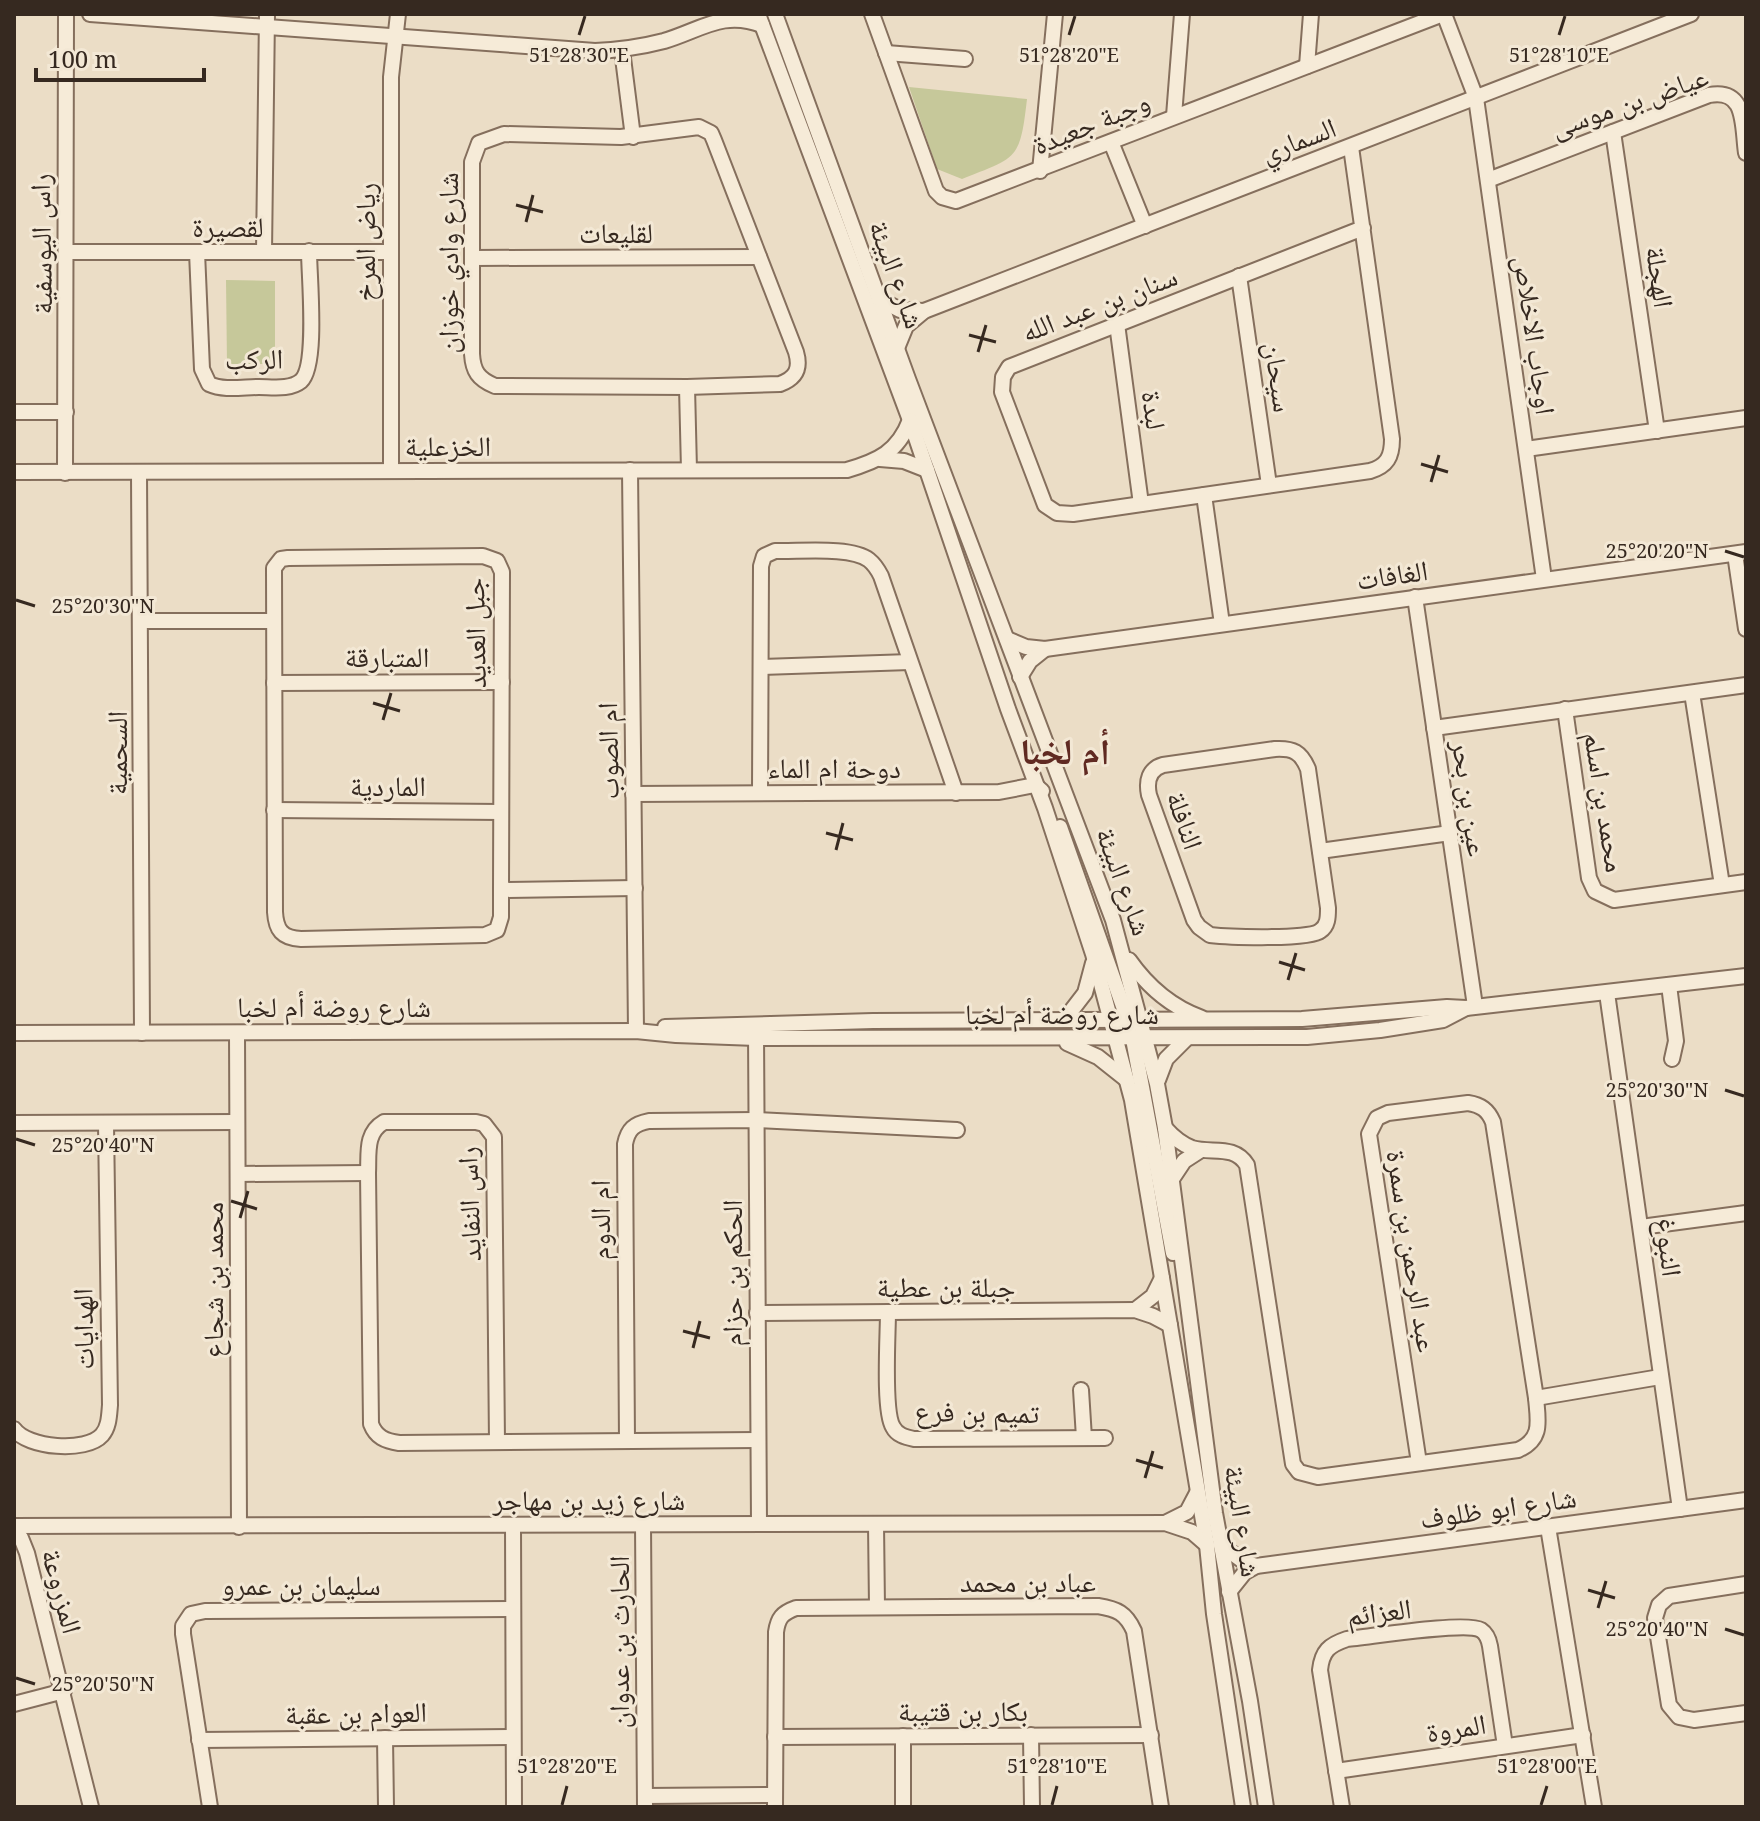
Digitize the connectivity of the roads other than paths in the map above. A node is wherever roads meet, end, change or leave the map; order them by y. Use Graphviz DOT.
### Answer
graph roads {
  1 [pos="66,14"];
  2 [pos="90,14"];
  3 [pos="398,14"];
  4 [pos="775,14"];
  5 [pos="872,14"];
  6 [pos="1055,14"];
  7 [pos="1182,14"];
  8 [pos="1311,14"];
  9 [pos="1444,14"];
  10 [pos="1691,14"];
  11 [pos="727,16"];
  12 [pos="204,18"];
  13 [pos="760,19"];
  14 [pos="266,20"];
  15 [pos="394,38"];
  16 [pos="622,50"];
  17 [pos="886,53"];
  18 [pos="965,59"];
  19 [pos="1307,66"];
  20 [pos="1476,98"];
  21 [pos="1174,116"];
  22 [pos="1613,132"];
  23 [pos="633,137"];
  24 [pos="1111,142"];
  25 [pos="1351,147"];
  26 [pos="1746,153"];
  27 [pos="1040,171"];
  28 [pos="1488,180"];
  29 [pos="1145,226"];
  30 [pos="1363,228"];
  31 [pos="309,251"];
  32 [pos="67,252"];
  33 [pos="197,252"];
  34 [pos="264,252"];
  35 [pos="390,252"];
  36 [pos="759,257"];
  37 [pos="473,258"];
  38 [pos="1239,276"];
  39 [pos="879,299"];
  40 [pos="924,311"];
  41 [pos="1117,324"];
  42 [pos="897,348"];
  43 [pos="687,387"];
  44 [pos="14,412"];
  45 [pos="66,412"];
  46 [pos="1746,418"];
  47 [pos="910,420"];
  48 [pos="1657,431"];
  49 [pos="1526,449"];
  50 [pos="880,459"];
  51 [pos="630,470"];
  52 [pos="689,470"];
  53 [pos="927,470"];
  54 [pos="391,471"];
  55 [pos="14,472"];
  56 [pos="139,472"];
  57 [pos="65,473"];
  58 [pos="1269,485"];
  59 [pos="1204,495"];
  60 [pos="1141,504"];
  61 [pos="1741,553"];
  62 [pos="1544,579"];
  63 [pos="1415,597"];
  64 [pos="141,621"];
  65 [pos="273,621"];
  66 [pos="1222,624"];
  67 [pos="1746,629"];
  68 [pos="1007,639"];
  69 [pos="1045,649"];
  70 [pos="910,662"];
  71 [pos="761,667"];
  72 [pos="1020,677"];
  73 [pos="502,682"];
  74 [pos="274,683"];
  75 [pos="1746,685"];
  76 [pos="1692,693"];
  77 [pos="1565,709"];
  78 [pos="1434,728"];
  79 [pos="1035,785"];
  80 [pos="760,792"];
  81 [pos="956,793"];
  82 [pos="633,794"];
  83 [pos="274,810"];
  84 [pos="501,812"];
  85 [pos="1450,833"];
  86 [pos="1320,851"];
  87 [pos="1746,882"];
  88 [pos="1722,885"];
  89 [pos="635,888"];
  90 [pos="501,890"];
  91 [pos="1121,945"];
  92 [pos="1093,954"];
  93 [pos="1746,976"];
  94 [pos="1669,985"];
  95 [pos="1607,993"];
  96 [pos="1470,1007"];
  97 [pos="1065,1019"];
  98 [pos="1126,1020"];
  99 [pos="1212,1021"];
  100 [pos="755,1023"];
  101 [pos="636,1031"];
  102 [pos="655,1031"];
  103 [pos="14,1033"];
  104 [pos="142,1033"];
  105 [pos="237,1033"];
  106 [pos="756,1038"];
  107 [pos="1055,1039"];
  108 [pos="1117,1039"];
  109 [pos="1139,1039"];
  110 [pos="1186,1039"];
  111 [pos="1672,1059"];
  112 [pos="1127,1080"];
  113 [pos="1157,1084"];
  114 [pos="757,1120"];
  115 [pos="237,1122"];
  116 [pos="14,1123"];
  117 [pos="106,1124"];
  118 [pos="1165,1128"];
  119 [pos="957,1130"];
  120 [pos="1201,1150"];
  121 [pos="368,1173"];
  122 [pos="238,1174"];
  123 [pos="1172,1179"];
  124 [pos="1746,1213"];
  125 [pos="1641,1227"];
  126 [pos="1162,1276"];
  127 [pos="1186,1291"];
  128 [pos="1135,1310"];
  129 [pos="888,1312"];
  130 [pos="757,1313"];
  131 [pos="1170,1325"];
  132 [pos="1660,1377"];
  133 [pos="1081,1390"];
  134 [pos="1536,1398"];
  135 [pos="14,1429"];
  136 [pos="1084,1438"];
  137 [pos="1105,1438"];
  138 [pos="758,1440"];
  139 [pos="627,1441"];
  140 [pos="497,1442"];
  141 [pos="1419,1463"];
  142 [pos="1198,1490"];
  143 [pos="1746,1500"];
  144 [pos="1680,1509"];
  145 [pos="1165,1523"];
  146 [pos="643,1524"];
  147 [pos="759,1524"];
  148 [pos="876,1524"];
  149 [pos="513,1525"];
  150 [pos="239,1527"];
  151 [pos="1548,1527"];
  152 [pos="14,1529"];
  153 [pos="1214,1545"];
  154 [pos="1256,1566"];
  155 [pos="1746,1584"];
  156 [pos="1229,1592"];
  157 [pos="877,1607"];
  158 [pos="513,1609"];
  159 [pos="64,1691"];
  160 [pos="14,1704"];
  161 [pos="1746,1713"];
  162 [pos="1031,1735"];
  163 [pos="1151,1735"];
  164 [pos="1583,1735"];
  165 [pos="903,1736"];
  166 [pos="513,1737"];
  167 [pos="775,1737"];
  168 [pos="385,1738"];
  169 [pos="199,1740"];
  170 [pos="1505,1746"];
  171 [pos="1336,1771"];
  172 [pos="645,1801"];
  173 [pos="775,1801"];
  174 [pos="91,1807"];
  175 [pos="210,1807"];
  176 [pos="386,1807"];
  177 [pos="514,1807"];
  178 [pos="903,1807"];
  179 [pos="1032,1807"];
  180 [pos="1161,1807"];
  181 [pos="1243,1807"];
  182 [pos="1266,1807"];
  183 [pos="1342,1807"];
  184 [pos="1594,1807"];
  1 -- 32 [label="street, راس اليوسفية"];
  2 -- 12 [label="street"];
  3 -- 15 [label="street, رياض المرخ"];
  4 -- 39 [label="street, شارع البيئة"];
  5 -- 17 [label="street, وجبة جعيدة"];
  6 -- 27 [label="street"];
  7 -- 21 [label="street"];
  8 -- 19 [label="street"];
  9 -- 19 [label="street, وجبة جعيدة"];
  9 -- 20 [label="street, اوجاب الاخلاص"];
  10 -- 20 [label="street, السماري"];
  11 -- 13 [label="street"];
  11 -- 16 [label="street"];
  12 -- 14 [label="street"];
  13 -- 47 [label="street, شارع البيئة"];
  14 -- 15 [label="street"];
  14 -- 34 [label="street"];
  15 -- 16 [label="street"];
  15 -- 35 [label="street, رياض المرخ"];
  16 -- 23 [label="street"];
  17 -- 18 [label="street"];
  17 -- 27 [label="street, وجبة جعيدة"];
  19 -- 21 [label="street, وجبة جعيدة"];
  20 -- 25 [label="street, السماري"];
  20 -- 28 [label="street, اوجاب الاخلاص"];
  21 -- 24 [label="street, وجبة جعيدة"];
  22 -- 26 [label="street, عياض بن موسى"];
  22 -- 28 [label="street, عياض بن موسى"];
  22 -- 48 [label="street, الهجلة"];
  23 -- 36 [label="street, شارع وادي خوزان"];
  23 -- 37 [label="street, شارع وادي خوزان"];
  24 -- 27 [label="street, وجبة جعيدة"];
  24 -- 29 [label="street"];
  25 -- 29 [label="street, السماري"];
  25 -- 30 [label="street, سنان بن عبد الله"];
  28 -- 49 [label="street, اوجاب الاخلاص"];
  29 -- 40 [label="street, السماري"];
  30 -- 38 [label="street, سنان بن عبد الله"];
  30 -- 58 [label="street, سنان بن عبد الله"];
  31 -- 33 [label="street, الركب"];
  31 -- 34 [label="street, لقصيرة"];
  31 -- 35 [label="street, لقصيرة"];
  32 -- 33 [label="street, لقصيرة"];
  32 -- 45 [label="street, راس اليوسفية"];
  33 -- 34 [label="street, لقصيرة"];
  35 -- 54 [label="street, رياض المرخ"];
  36 -- 37 [label="street, لقليعات"];
  36 -- 43 [label="street, شارع وادي خوزان"];
  37 -- 43 [label="street, شارع وادي خوزان"];
  38 -- 41 [label="street, سنان بن عبد الله"];
  38 -- 58 [label="street, سيحان"];
  39 -- 40 [label="street"];
  39 -- 42 [label="street, شارع البيئة"];
  40 -- 42 [label="street"];
  41 -- 60 [label="street, لبدة"];
  41 -- 60 [label="street, سنان بن عبد الله"];
  42 -- 68 [label="street, شارع البيئة"];
  43 -- 52 [label="street"];
  44 -- 45 [label="street"];
  45 -- 57 [label="street, راس اليوسفية"];
  46 -- 48 [label="street"];
  47 -- 50 [label="street"];
  47 -- 53 [label="street, شارع البيئة"];
  48 -- 49 [label="street"];
  49 -- 62 [label="street, اوجاب الاخلاص"];
  50 -- 52 [label="street, الخزعلية"];
  50 -- 53 [label="street, الخزعلية"];
  51 -- 52 [label="street, الخزعلية"];
  51 -- 54 [label="street, الخزعلية"];
  51 -- 82 [label="street, ام الصوب"];
  53 -- 79 [label="street, شارع البيئة"];
  54 -- 56 [label="street, الخزعلية"];
  55 -- 57 [label="street, الخزعلية"];
  56 -- 57 [label="street, الخزعلية"];
  56 -- 64 [label="street, السحمية"];
  58 -- 59 [label="street, سنان بن عبد الله"];
  59 -- 60 [label="street, سنان بن عبد الله"];
  59 -- 66 [label="street"];
  61 -- 62 [label="street, الغافات"];
  61 -- 67 [label="street"];
  62 -- 63 [label="street, الغافات"];
  63 -- 66 [label="street, الغافات"];
  63 -- 78 [label="street, عين بن بحر"];
  64 -- 65 [label="street"];
  64 -- 104 [label="street, السحمية"];
  65 -- 73 [label="street, جبل العديد"];
  65 -- 74 [label="street, جبل العديد"];
  66 -- 69 [label="street, الغافات"];
  68 -- 69 [label="street, الغافات"];
  68 -- 72 [label="street, شارع البيئة"];
  69 -- 72 [label="street"];
  70 -- 71 [label="street"];
  70 -- 71 [label="street"];
  70 -- 81 [label="street"];
  71 -- 80 [label="street"];
  72 -- 91 [label="street, شارع البيئة"];
  73 -- 74 [label="street, المتبارقة"];
  73 -- 84 [label="street, جبل العديد"];
  74 -- 83 [label="street, جبل العديد"];
  75 -- 76 [label="street, محمد بن اسلم"];
  76 -- 77 [label="street, محمد بن اسلم"];
  76 -- 88 [label="street"];
  77 -- 78 [label="street, محمد بن اسلم"];
  77 -- 88 [label="street, محمد بن اسلم"];
  78 -- 85 [label="street, عين بن بحر"];
  79 -- 81 [label="street, دوحة ام الماء"];
  79 -- 92 [label="street, شارع البيئة"];
  79 -- 98 [label="street"];
  80 -- 81 [label="street, دوحة ام الماء"];
  80 -- 82 [label="street, دوحة ام الماء"];
  82 -- 89 [label="street, ام الصوب"];
  83 -- 84 [label="street, الماردية"];
  83 -- 90 [label="street, جبل العديد"];
  84 -- 90 [label="street, جبل العديد"];
  85 -- 86 [label="street"];
  85 -- 96 [label="street, عين بن بحر"];
  86 -- 86 [label="street, النافلة"];
  87 -- 88 [label="street, محمد بن اسلم"];
  89 -- 90 [label="street"];
  89 -- 101 [label="street, ام الصوب"];
  91 -- 98 [label="street, شارع البيئة"];
  91 -- 99 [label="street"];
  92 -- 97 [label="street"];
  92 -- 98 [label="street, شارع البيئة"];
  93 -- 94 [label="street, شارع روضة أم لخبا"];
  94 -- 95 [label="street, شارع روضة أم لخبا"];
  94 -- 111 [label="street"];
  95 -- 96 [label="street, شارع روضة أم لخبا"];
  95 -- 125 [label="street, النبوغ"];
  96 -- 99 [label="street, شارع روضة أم لخبا"];
  96 -- 110 [label="street, شارع روضة أم لخبا"];
  97 -- 98 [label="street, شارع روضة أم لخبا"];
  97 -- 100 [label="street, شارع روضة أم لخبا"];
  98 -- 99 [label="street, شارع روضة أم لخبا"];
  98 -- 108 [label="street, شارع البيئة"];
  98 -- 109 [label="street, شارع البيئة"];
  98 -- 109 [label="street"];
  100 -- 102 [label="street, شارع روضة أم لخبا"];
  100 -- 106 [label="street, الحكم بن حزام"];
  101 -- 102 [label="street, شارع روضة أم لخبا"];
  101 -- 105 [label="street, شارع روضة أم لخبا"];
  102 -- 106 [label="street, شارع روضة أم لخبا"];
  103 -- 104 [label="street, شارع روضة أم لخبا"];
  104 -- 105 [label="street, شارع روضة أم لخبا"];
  105 -- 115 [label="street, محمد بن شجاع"];
  106 -- 107 [label="street, شارع روضة أم لخبا"];
  106 -- 114 [label="street, الحكم بن حزام"];
  107 -- 108 [label="street, شارع روضة أم لخبا"];
  107 -- 112 [label="street"];
  108 -- 109 [label="street, شارع روضة أم لخبا"];
  108 -- 112 [label="street, شارع البيئة"];
  109 -- 110 [label="street, شارع روضة أم لخبا"];
  109 -- 113 [label="street, شارع البيئة"];
  109 -- 127 [label="street"];
  110 -- 113 [label="street"];
  112 -- 126 [label="street, شارع البيئة"];
  113 -- 118 [label="street, شارع البيئة"];
  114 -- 119 [label="street"];
  114 -- 130 [label="street, الحكم بن حزام"];
  114 -- 139 [label="street, ام الدوم"];
  115 -- 117 [label="street"];
  115 -- 122 [label="street, محمد بن شجاع"];
  116 -- 117 [label="street"];
  117 -- 135 [label="street, الهدايات"];
  118 -- 120 [label="street, عبد الرحمن بن سمرة"];
  118 -- 123 [label="street, شارع البيئة"];
  120 -- 123 [label="street"];
  120 -- 141 [label="street, عبد الرحمن بن سمرة"];
  121 -- 122 [label="street"];
  121 -- 140 [label="street, راس النفايد"];
  121 -- 140 [label="street, راس النفايد"];
  122 -- 150 [label="street, محمد بن شجاع"];
  123 -- 127 [label="street, شارع البيئة"];
  124 -- 125 [label="street"];
  125 -- 132 [label="street, النبوغ"];
  126 -- 128 [label="street"];
  126 -- 131 [label="street, شارع البيئة"];
  127 -- 153 [label="street, شارع البيئة"];
  128 -- 129 [label="street, جبلة بن عطية"];
  128 -- 131 [label="street, جبلة بن عطية"];
  129 -- 130 [label="street, جبلة بن عطية"];
  129 -- 136 [label="street, تميم بن فرع"];
  130 -- 138 [label="street, الحكم بن حزام"];
  131 -- 142 [label="street, شارع البيئة"];
  132 -- 134 [label="street"];
  132 -- 144 [label="street, النبوغ"];
  133 -- 136 [label="street, تميم بن فرع"];
  134 -- 141 [label="street, عبد الرحمن بن سمرة"];
  134 -- 141 [label="street, عبد الرحمن بن سمرة"];
  136 -- 137 [label="street, تميم بن فرع"];
  138 -- 139 [label="street, راس النفايد"];
  138 -- 147 [label="street, الحكم بن حزام"];
  139 -- 140 [label="street, راس النفايد"];
  142 -- 145 [label="street"];
  142 -- 153 [label="street, شارع البيئة"];
  143 -- 144 [label="street, شارع ابو ظلوف"];
  144 -- 151 [label="street, شارع ابو ظلوف"];
  145 -- 148 [label="street, شارع زيد بن مهاجر"];
  145 -- 153 [label="street, شارع زيد بن مهاجر"];
  146 -- 147 [label="street, شارع زيد بن مهاجر"];
  146 -- 149 [label="street, شارع زيد بن مهاجر"];
  146 -- 172 [label="street, الحارث بن عدوان"];
  147 -- 148 [label="street, شارع زيد بن مهاجر"];
  148 -- 157 [label="street"];
  149 -- 150 [label="street, شارع زيد بن مهاجر"];
  149 -- 158 [label="street"];
  150 -- 152 [label="street, شارع زيد بن مهاجر"];
  151 -- 154 [label="street, شارع ابو ظلوف"];
  151 -- 164 [label="street"];
  152 -- 159 [label="street, المزروعة"];
  153 -- 154 [label="street"];
  153 -- 156 [label="street, شارع البيئة"];
  153 -- 181 [label="street, شارع البيئة"];
  154 -- 156 [label="street"];
  155 -- 161 [label="street"];
  156 -- 182 [label="street, شارع البيئة"];
  157 -- 163 [label="street, عباد بن محمد"];
  157 -- 167 [label="street, عباد بن محمد"];
  158 -- 166 [label="street"];
  158 -- 169 [label="street, سليمان بن عمرو"];
  159 -- 160 [label="street"];
  159 -- 174 [label="street, المزروعة"];
  162 -- 163 [label="street, بكار بن قتيبة"];
  162 -- 165 [label="street, بكار بن قتيبة"];
  162 -- 179 [label="street"];
  163 -- 180 [label="street, عباد بن محمد"];
  164 -- 170 [label="street, المروة"];
  164 -- 184 [label="street"];
  165 -- 167 [label="street, بكار بن قتيبة"];
  165 -- 178 [label="street"];
  166 -- 168 [label="street, العوام بن عقبة"];
  166 -- 177 [label="street"];
  167 -- 173 [label="street, عباد بن محمد"];
  168 -- 169 [label="street, العوام بن عقبة"];
  168 -- 176 [label="street"];
  169 -- 175 [label="street, سليمان بن عمرو"];
  170 -- 171 [label="street, المروة"];
  170 -- 171 [label="street, العزائم"];
  171 -- 183 [label="street, العزائم"];
  172 -- 173 [label="street, عباد بن محمد"];
}
